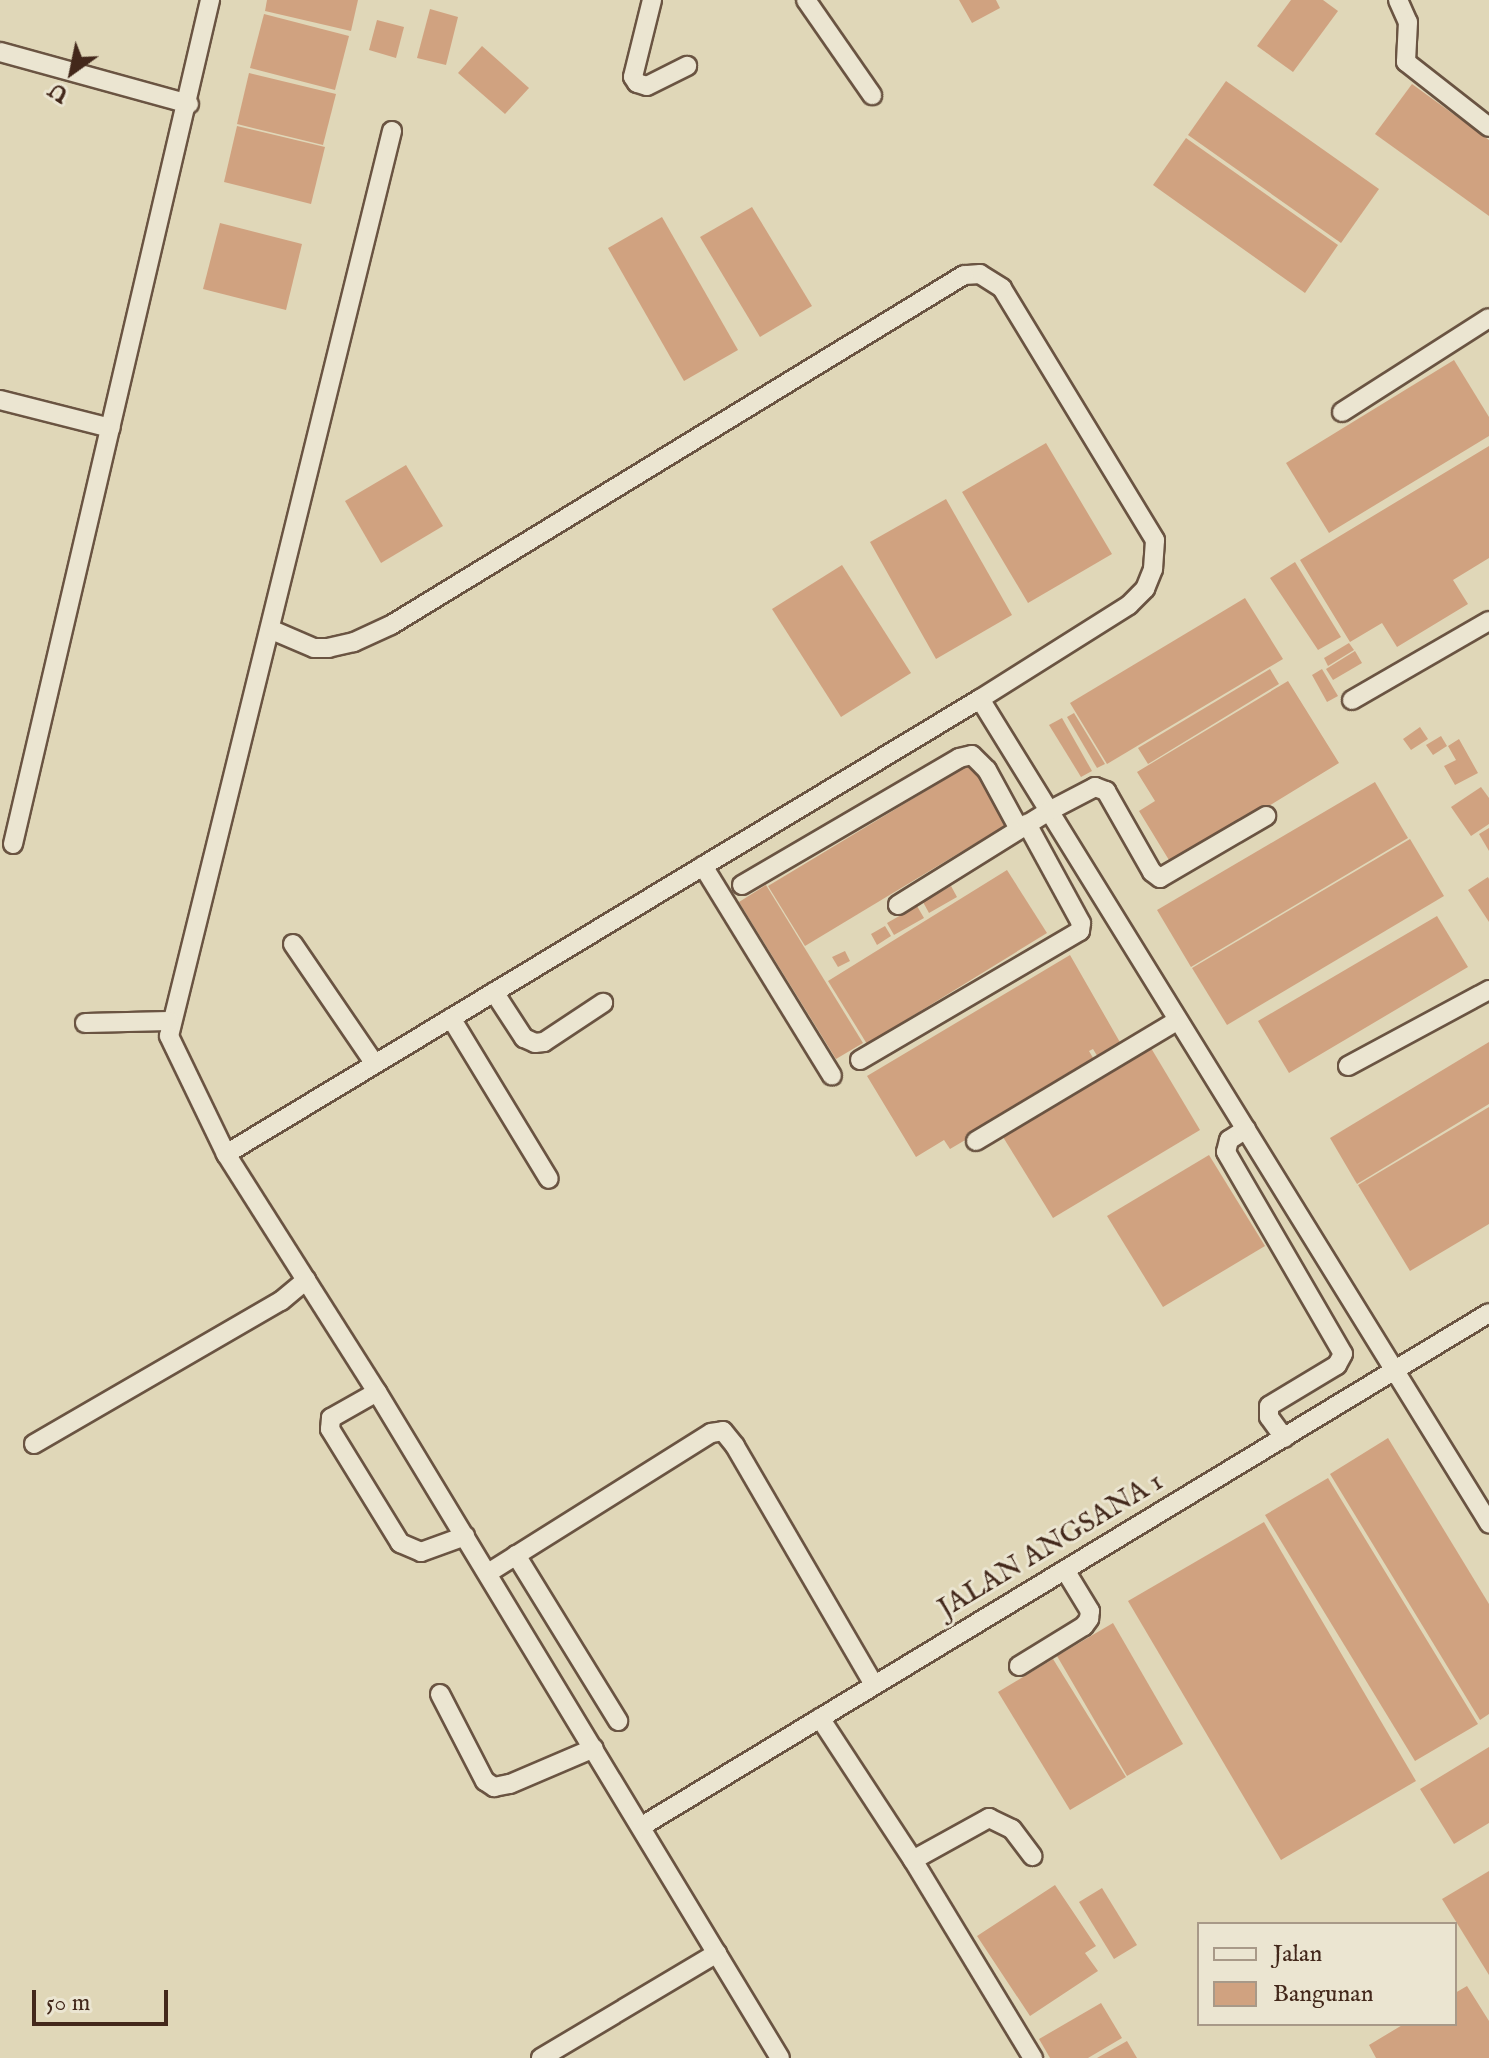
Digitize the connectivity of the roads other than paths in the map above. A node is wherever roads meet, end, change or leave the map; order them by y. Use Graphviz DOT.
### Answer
graph roads {
  1 [pos="210,0"];
  2 [pos="652,0"];
  3 [pos="806,0"];
  4 [pos="1398,0"];
  5 [pos="0,52"];
  6 [pos="687,66"];
  7 [pos="872,95"];
  8 [pos="189,104"];
  9 [pos="1489,127"];
  10 [pos="392,131"];
  11 [pos="1489,318"];
  12 [pos="0,400"];
  13 [pos="1342,412"];
  14 [pos="111,428"];
  15 [pos="1489,621"];
  16 [pos="272,630"];
  17 [pos="980,699"];
  18 [pos="1352,700"];
  19 [pos="1049,811"];
  20 [pos="1266,816"];
  21 [pos="1023,827"];
  22 [pos="13,844"];
  23 [pos="703,866"];
  24 [pos="742,885"];
  25 [pos="898,905"];
  26 [pos="293,944"];
  27 [pos="1489,990"];
  28 [pos="494,992"];
  29 [pos="603,1003"];
  30 [pos="451,1018"];
  31 [pos="1178,1020"];
  32 [pos="170,1021"];
  33 [pos="85,1023"];
  34 [pos="860,1060"];
  35 [pos="375,1064"];
  36 [pos="1348,1066"];
  37 [pos="832,1076"];
  38 [pos="1246,1129"];
  39 [pos="976,1141"];
  40 [pos="226,1154"];
  41 [pos="549,1179"];
  42 [pos="306,1280"];
  43 [pos="1489,1313"];
  44 [pos="1395,1371"];
  45 [pos="377,1392"];
  46 [pos="1284,1438"];
  47 [pos="34,1444"];
  48 [pos="1489,1523"];
  49 [pos="465,1536"];
  50 [pos="516,1555"];
  51 [pos="1065,1570"];
  52 [pos="488,1573"];
  53 [pos="1019,1666"];
  54 [pos="874,1685"];
  55 [pos="440,1694"];
  56 [pos="820,1718"];
  57 [pos="618,1721"];
  58 [pos="594,1748"];
  59 [pos="642,1826"];
  60 [pos="1032,1856"];
  61 [pos="913,1860"];
  62 [pos="717,1953"];
  63 [pos="541,2058"];
  64 [pos="780,2058"];
  65 [pos="1033,2058"];
  1 -- 8 [label="street"];
  2 -- 6 [label="street"];
  3 -- 7 [label="street"];
  4 -- 9 [label="street"];
  5 -- 8 [label="street"];
  8 -- 14 [label="street"];
  10 -- 16 [label="street"];
  11 -- 13 [label="street"];
  12 -- 14 [label="street"];
  14 -- 22 [label="street"];
  15 -- 18 [label="street"];
  16 -- 17 [label="street"];
  16 -- 32 [label="street"];
  17 -- 19 [label="street"];
  17 -- 23 [label="street"];
  19 -- 20 [label="street"];
  19 -- 21 [label="street"];
  19 -- 31 [label="street"];
  21 -- 24 [label="street"];
  21 -- 25 [label="street"];
  21 -- 34 [label="street"];
  23 -- 28 [label="street"];
  23 -- 37 [label="street"];
  26 -- 35 [label="street"];
  27 -- 36 [label="street"];
  28 -- 29 [label="street"];
  28 -- 30 [label="street"];
  30 -- 35 [label="street"];
  30 -- 41 [label="street"];
  31 -- 38 [label="street"];
  31 -- 39 [label="street"];
  32 -- 33 [label="street"];
  32 -- 40 [label="street"];
  35 -- 40 [label="street"];
  38 -- 44 [label="street"];
  38 -- 46 [label="street"];
  40 -- 42 [label="street"];
  42 -- 45 [label="street"];
  42 -- 47 [label="street"];
  43 -- 44 [label="street, JALAN ANGSANA 1"];
  44 -- 46 [label="street, JALAN ANGSANA 1"];
  44 -- 48 [label="street"];
  45 -- 49 [label="street"];
  45 -- 49 [label="street"];
  46 -- 51 [label="street, JALAN ANGSANA 1"];
  49 -- 52 [label="street"];
  50 -- 52 [label="street"];
  50 -- 54 [label="street"];
  50 -- 57 [label="street"];
  51 -- 53 [label="street"];
  51 -- 54 [label="street, JALAN ANGSANA 1"];
  52 -- 58 [label="street"];
  54 -- 56 [label="street, JALAN ANGSANA 1"];
  55 -- 58 [label="street"];
  56 -- 59 [label="street, JALAN ANGSANA 1"];
  56 -- 61 [label="street"];
  58 -- 59 [label="street"];
  59 -- 62 [label="street"];
  60 -- 61 [label="street"];
  61 -- 65 [label="street"];
  62 -- 63 [label="street"];
  62 -- 64 [label="street"];
}
